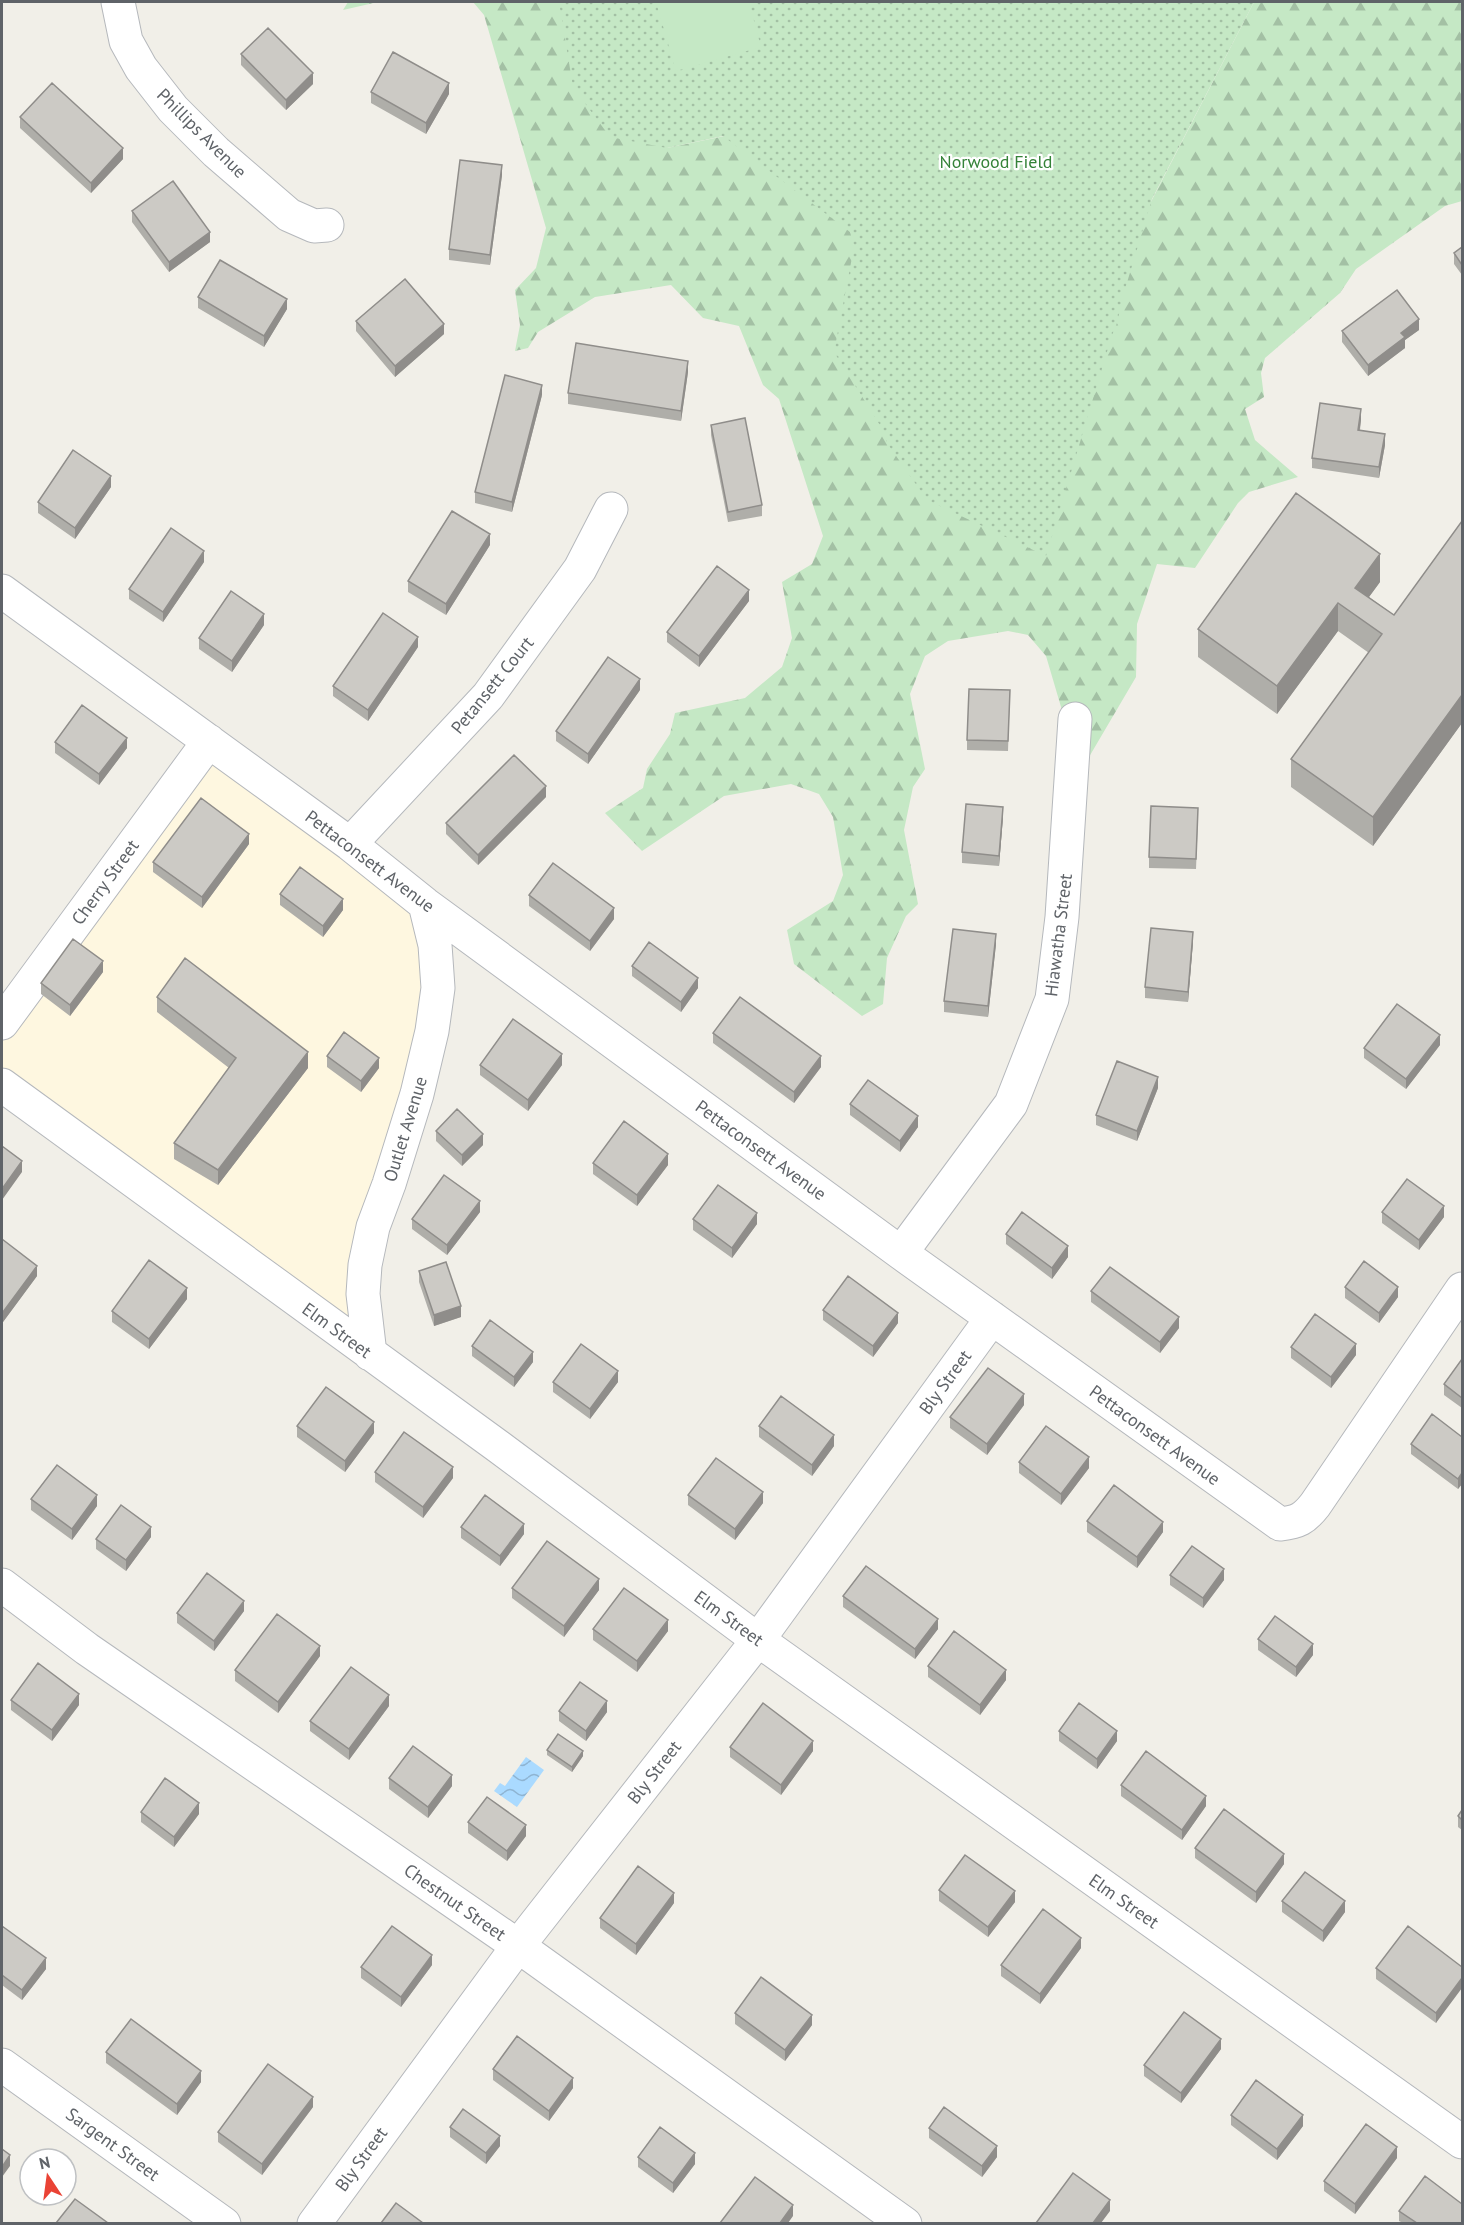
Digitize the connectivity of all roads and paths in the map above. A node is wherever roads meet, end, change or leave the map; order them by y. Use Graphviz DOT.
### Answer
graph roads {
  1 [pos="118,2"];
  2 [pos="327,225"];
  3 [pos="611,509"];
  4 [pos="2,591"];
  5 [pos="1076,719"];
  6 [pos="209,741"];
  7 [pos="350,844"];
  8 [pos="425,904"];
  9 [pos="2,1023"];
  10 [pos="2,1085"];
  11 [pos="902,1253"];
  12 [pos="1462,1289"];
  13 [pos="992,1318"];
  14 [pos="370,1354"];
  15 [pos="2,1585"];
  16 [pos="758,1640"];
  17 [pos="519,1946"];
  18 [pos="2,2065"];
  19 [pos="1462,2142"];
  20 [pos="224,2223"];
  21 [pos="314,2223"];
  22 [pos="905,2223"];
  1 -- 2 [label="street, Phillips Avenue"];
  3 -- 7 [label="street, Petansett Court"];
  4 -- 6 [label="street, Pettaconsett Avenue"];
  5 -- 11 [label="street, Hiawatha Street"];
  6 -- 7 [label="street, Pettaconsett Avenue"];
  6 -- 9 [label="street, Cherry Street"];
  7 -- 8 [label="street, Pettaconsett Avenue"];
  8 -- 11 [label="street, Pettaconsett Avenue"];
  8 -- 14 [label="street, Outlet Avenue"];
  10 -- 14 [label="street, Elm Street"];
  11 -- 13 [label="street, Pettaconsett Avenue"];
  12 -- 13 [label="street, Pettaconsett Avenue"];
  13 -- 16 [label="street, Bly Street"];
  14 -- 16 [label="street, Elm Street"];
  15 -- 17 [label="street, Chestnut Street"];
  16 -- 17 [label="street, Bly Street"];
  16 -- 19 [label="street, Elm Street"];
  17 -- 21 [label="street, Bly Street"];
  17 -- 22 [label="street, Chestnut Street"];
  18 -- 20 [label="street, Sargent Street"];
}
